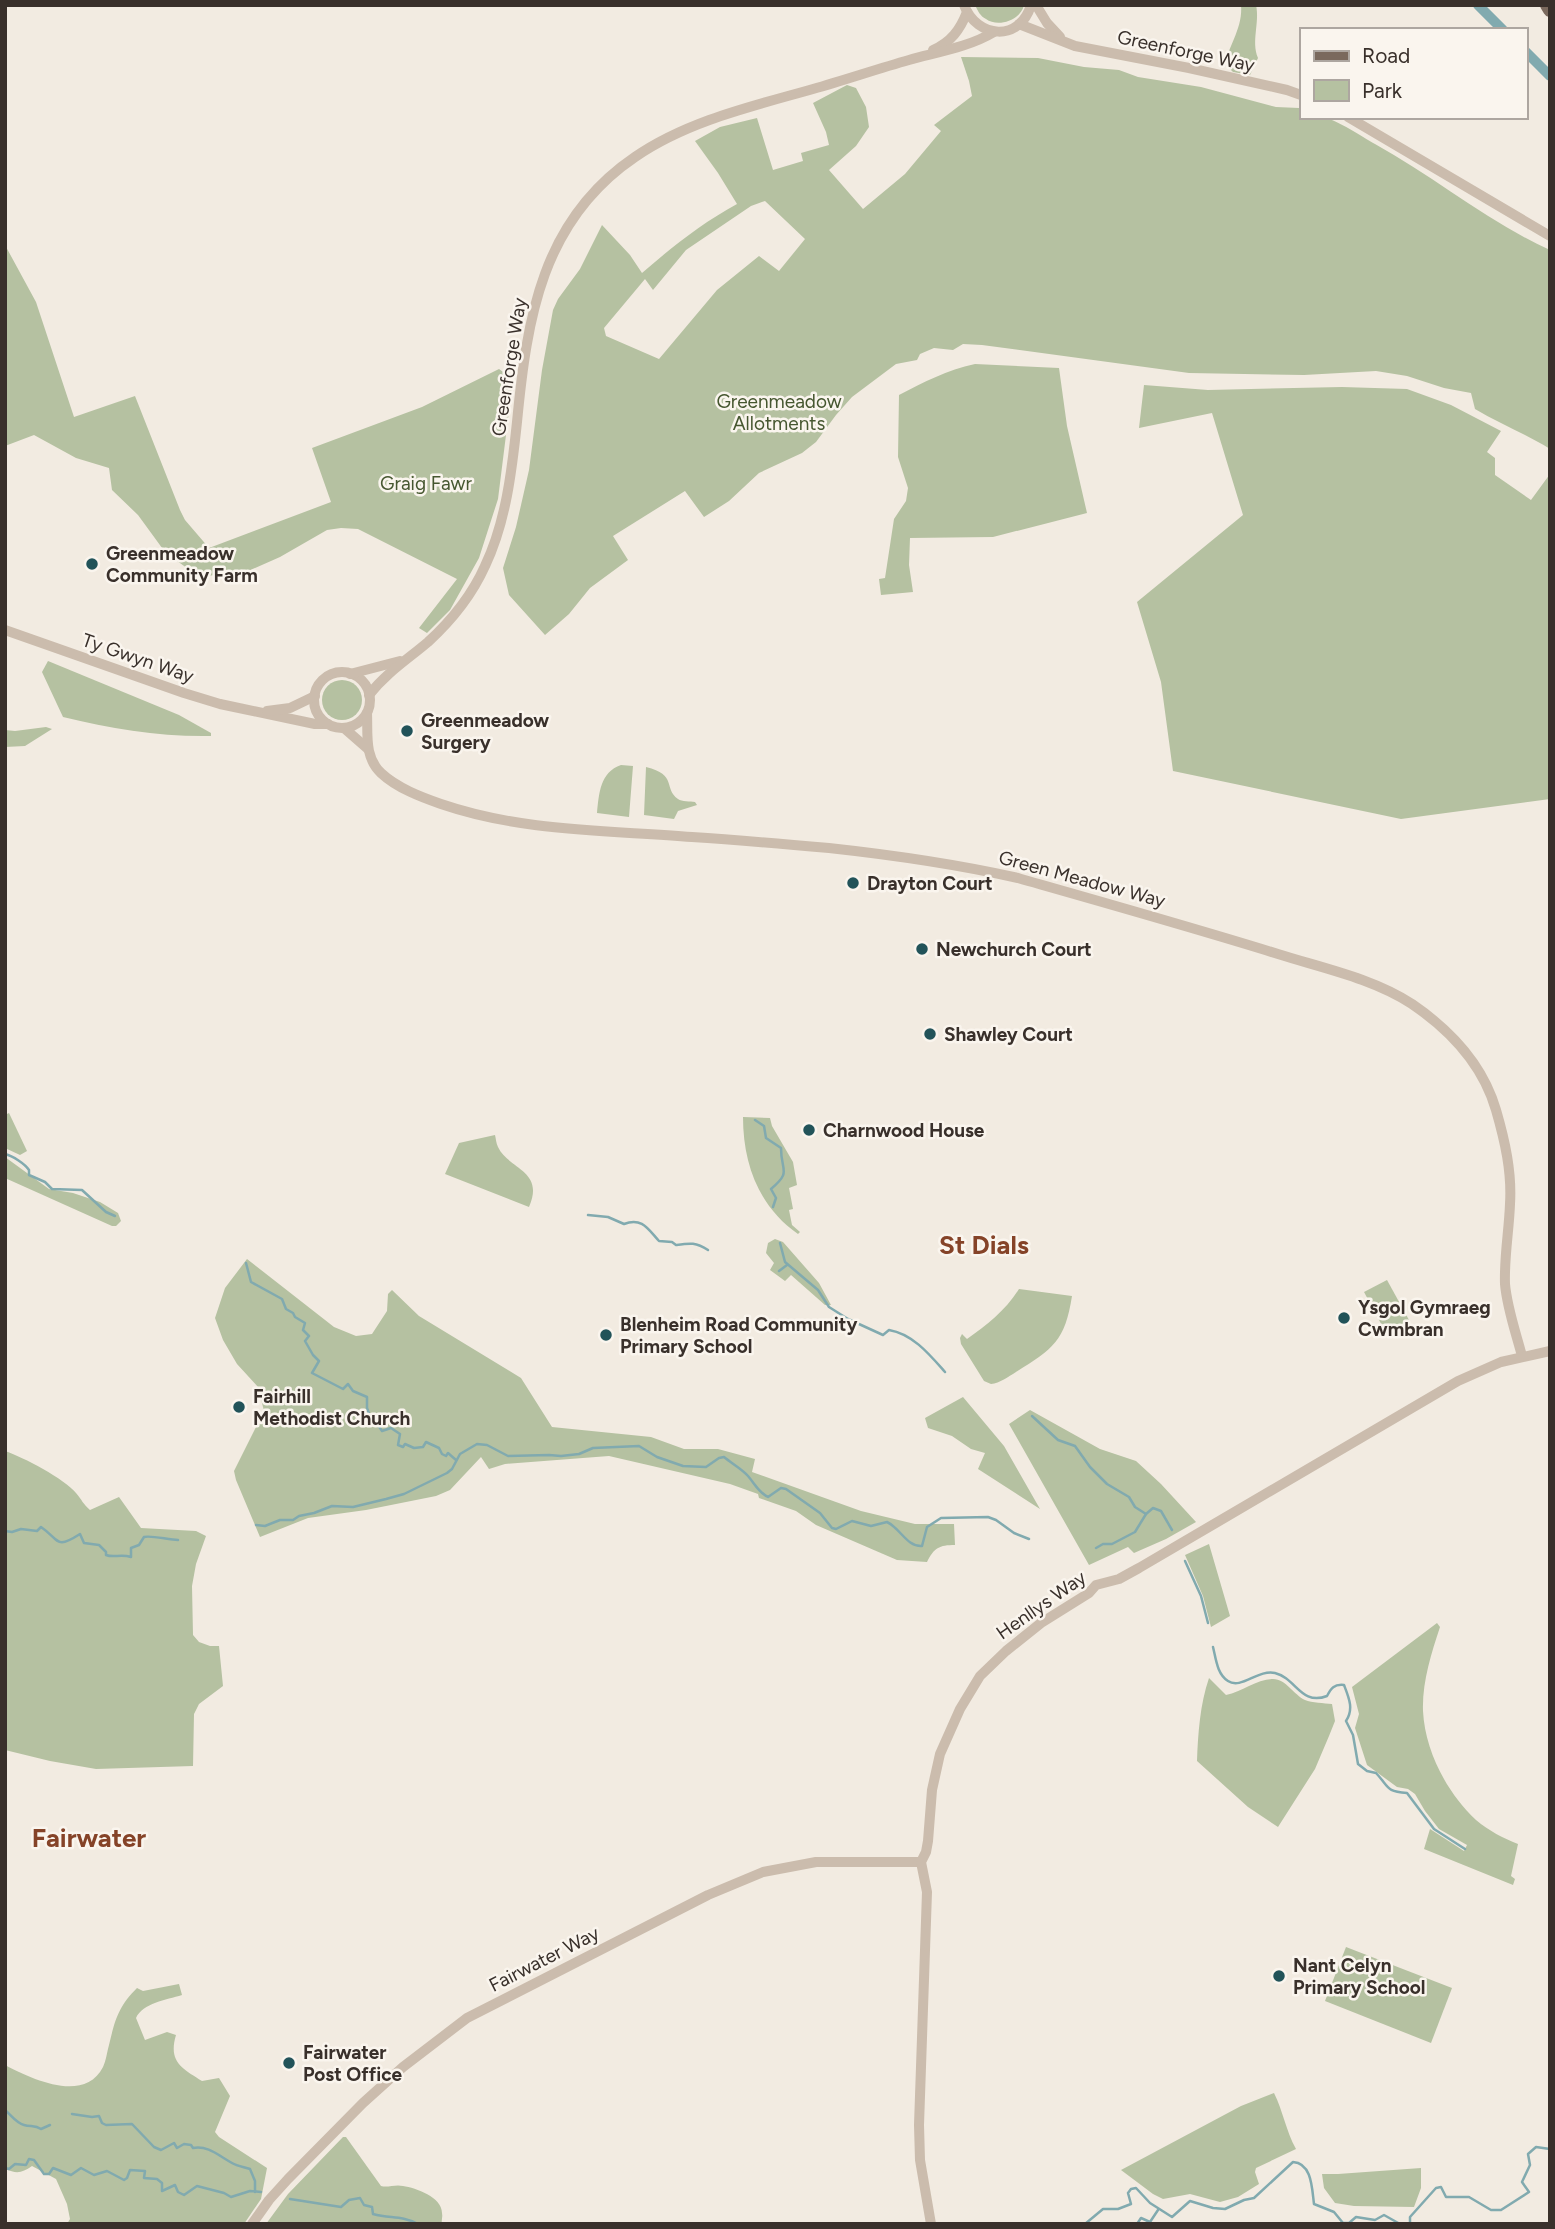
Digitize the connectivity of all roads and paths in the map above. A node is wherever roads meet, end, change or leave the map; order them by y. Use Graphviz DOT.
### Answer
graph roads {
  1 [pos="1034,5"];
  2 [pos="1547,5"];
  3 [pos="965,9"];
  4 [pos="1550,10"];
  5 [pos="1019,24"];
  6 [pos="994,32"];
  7 [pos="1064,41"];
  8 [pos="908,60"];
  9 [pos="1300,96"];
  10 [pos="1351,119"];
  11 [pos="1550,236"];
  12 [pos="5,631"];
  13 [pos="403,661"];
  14 [pos="350,674"];
  15 [pos="369,695"];
  16 [pos="315,696"];
  17 [pos="260,712"];
  18 [pos="367,713"];
  19 [pos="328,724"];
  20 [pos="344,728"];
  21 [pos="368,749"];
  22 [pos="1550,1351"];
  23 [pos="1522,1356"];
  24 [pos="921,1862"];
  25 [pos="252,2224"];
  26 [pos="931,2224"];
  1 -- 5 [label="street"];
  1 -- 7 [label="street"];
  2 -- 4 [label="main road"];
  3 -- 6 [label="street, Greenforge Way"];
  3 -- 8 [label="street, Greenforge Way"];
  5 -- 6 [label="street, Greenforge Way"];
  5 -- 7 [label="street, Greenforge Way"];
  6 -- 8 [label="street, Greenforge Way"];
  7 -- 9 [label="street, Greenforge Way"];
  8 -- 13 [label="street, Greenforge Way"];
  10 -- 11 [label="street"];
  12 -- 17 [label="street, Ty Gwyn Way"];
  13 -- 14 [label="street, Greenforge Way"];
  13 -- 15 [label="street, Greenforge Way"];
  14 -- 15 [label="street"];
  14 -- 16 [label="street"];
  15 -- 18 [label="street"];
  16 -- 17 [label="street"];
  16 -- 19 [label="street"];
  17 -- 19 [label="street, Ty Gwyn Way"];
  18 -- 20 [label="street"];
  18 -- 21 [label="street"];
  19 -- 20 [label="street"];
  20 -- 21 [label="street, Green Meadow Way"];
  21 -- 23 [label="street, Green Meadow Way"];
  22 -- 23 [label="street, Henllys Way"];
  23 -- 24 [label="street, Henllys Way"];
  24 -- 25 [label="street, Fairwater Way"];
  24 -- 26 [label="street, Henllys Way"];
}
